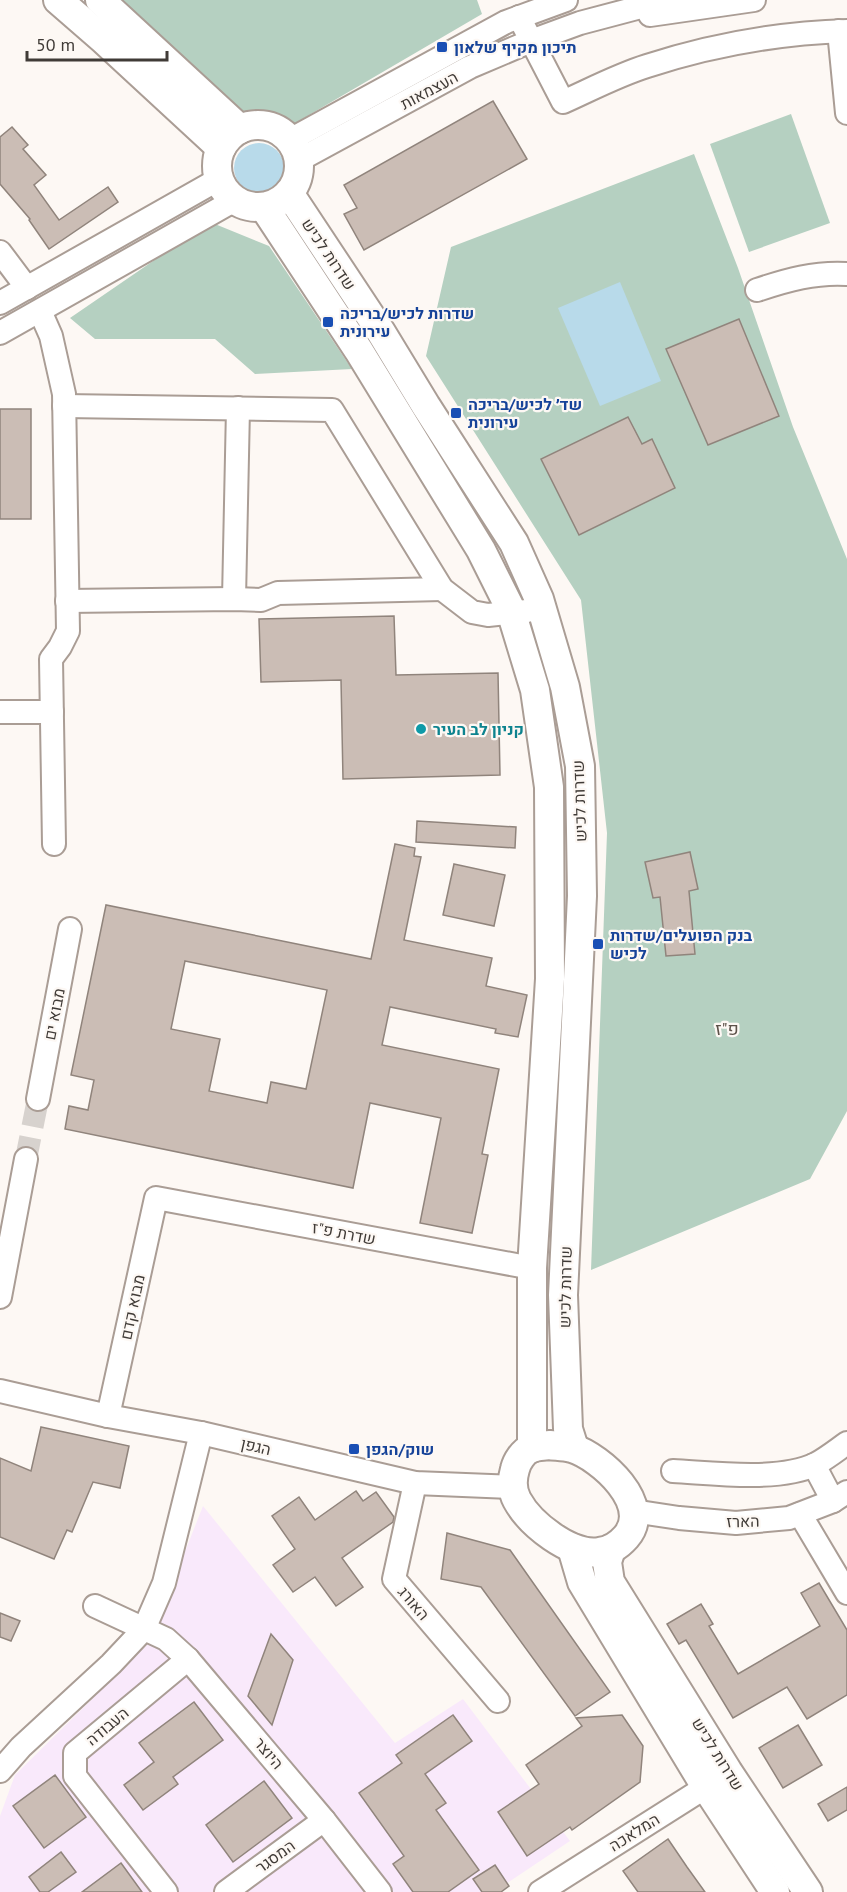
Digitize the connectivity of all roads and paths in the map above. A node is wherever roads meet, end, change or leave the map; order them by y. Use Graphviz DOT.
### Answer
graph roads {
  1 [pos="58,0"];
  2 [pos="100,0"];
  3 [pos="566,0"];
  4 [pos="668,0"];
  5 [pos="754,0"];
  6 [pos="519,17"];
  7 [pos="580,23"];
  8 [pos="843,31"];
  9 [pos="531,41"];
  10 [pos="847,113"];
  11 [pos="230,138"];
  12 [pos="295,150"];
  13 [pos="227,190"];
  14 [pos="289,193"];
  15 [pos="264,207"];
  16 [pos="0,252"];
  17 [pos="847,274"];
  18 [pos="27,288"];
  19 [pos="757,290"];
  20 [pos="0,303"];
  21 [pos="40,311"];
  22 [pos="0,333"];
  23 [pos="64,406"];
  24 [pos="238,408"];
  25 [pos="442,589"];
  26 [pos="234,598"];
  27 [pos="67,601"];
  28 [pos="542,608"];
  29 [pos="512,614"];
  30 [pos="0,712"];
  31 [pos="52,712"];
  32 [pos="54,844"];
  33 [pos="70,929"];
  34 [pos="38,1099"];
  35 [pos="27,1158"];
  36 [pos="156,1197"];
  37 [pos="532,1268"];
  38 [pos="0,1297"];
  39 [pos="0,1391"];
  40 [pos="108,1416"];
  41 [pos="201,1433"];
  42 [pos="847,1443"];
  43 [pos="532,1448"];
  44 [pos="574,1448"];
  45 [pos="814,1465"];
  46 [pos="673,1471"];
  47 [pos="415,1483"];
  48 [pos="513,1487"];
  49 [pos="840,1496"];
  50 [pos="633,1511"];
  51 [pos="800,1514"];
  52 [pos="572,1548"];
  53 [pos="611,1549"];
  54 [pos="847,1593"];
  55 [pos="95,1606"];
  56 [pos="144,1629"];
  57 [pos="188,1659"];
  58 [pos="498,1701"];
  59 [pos="0,1771"];
  60 [pos="717,1780"];
  61 [pos="324,1820"];
  62 [pos="166,1892"];
  63 [pos="226,1892"];
  64 [pos="380,1892"];
  65 [pos="540,1892"];
  66 [pos="775,1892"];
  67 [pos="808,1892"];
  1 -- 11 [label="main road"];
  2 -- 11 [label="main road"];
  3 -- 6 [label="street, העצמאות"];
  4 -- 7 [label="street, העצמאות"];
  5 -- 7 [label="street"];
  6 -- 9 [label="street"];
  6 -- 12 [label="street, העצמאות"];
  7 -- 9 [label="street, העצמאות"];
  8 -- 9 [label="street"];
  8 -- 10 [label="street"];
  9 -- 12 [label="street, העצמאות"];
  11 -- 12 [label="main road"];
  11 -- 13 [label="main road"];
  12 -- 14 [label="main road"];
  13 -- 15 [label="main road"];
  13 -- 18 [label="street"];
  13 -- 21 [label="street"];
  14 -- 15 [label="main road"];
  14 -- 28 [label="main road, שדרות לכיש"];
  15 -- 29 [label="main road, שדרות לכיש"];
  16 -- 18 [label="street"];
  17 -- 19 [label="street"];
  18 -- 20 [label="street"];
  21 -- 22 [label="street"];
  21 -- 23 [label="street"];
  23 -- 24 [label="street"];
  23 -- 27 [label="street"];
  24 -- 25 [label="street"];
  24 -- 26 [label="street"];
  25 -- 26 [label="street"];
  25 -- 29 [label="street"];
  26 -- 27 [label="street"];
  27 -- 31 [label="street"];
  28 -- 29 [label="street"];
  28 -- 44 [label="main road, שדרות לכיש"];
  29 -- 37 [label="main road, שדרות לכיש"];
  30 -- 31 [label="street"];
  31 -- 32 [label="street"];
  33 -- 34 [label="street, מבוא ים"];
  35 -- 38 [label="street"];
  36 -- 37 [label="street, שדרת פ\"ז"];
  36 -- 40 [label="street, מבוא קדם"];
  37 -- 43 [label="main road, שדרות לכיש"];
  39 -- 40 [label="street, הגפן"];
  40 -- 41 [label="street, הגפן"];
  41 -- 47 [label="street, הגפן"];
  41 -- 56 [label="street"];
  42 -- 45 [label="street"];
  43 -- 44 [label="main road"];
  43 -- 48 [label="main road"];
  44 -- 50 [label="main road"];
  45 -- 46 [label="street"];
  45 -- 49 [label="street"];
  47 -- 48 [label="street, הגפן"];
  47 -- 58 [label="street, האורג"];
  48 -- 52 [label="main road"];
  49 -- 51 [label="street, הארז"];
  50 -- 51 [label="street, הארז"];
  50 -- 53 [label="main road"];
  51 -- 54 [label="street"];
  52 -- 53 [label="main road"];
  52 -- 60 [label="main road, שדרות לכיש"];
  53 -- 60 [label="main road, שדרות לכיש"];
  55 -- 56 [label="street, היוצר"];
  56 -- 57 [label="street, היוצר"];
  56 -- 59 [label="street"];
  57 -- 61 [label="street, היוצר"];
  57 -- 62 [label="street, העבודה"];
  60 -- 65 [label="street, המלאכה"];
  60 -- 66 [label="main road, שדרות לכיש"];
  60 -- 67 [label="main road, שדרות לכיש"];
  61 -- 63 [label="street, המסגר"];
  61 -- 64 [label="street, היוצר"];
}
